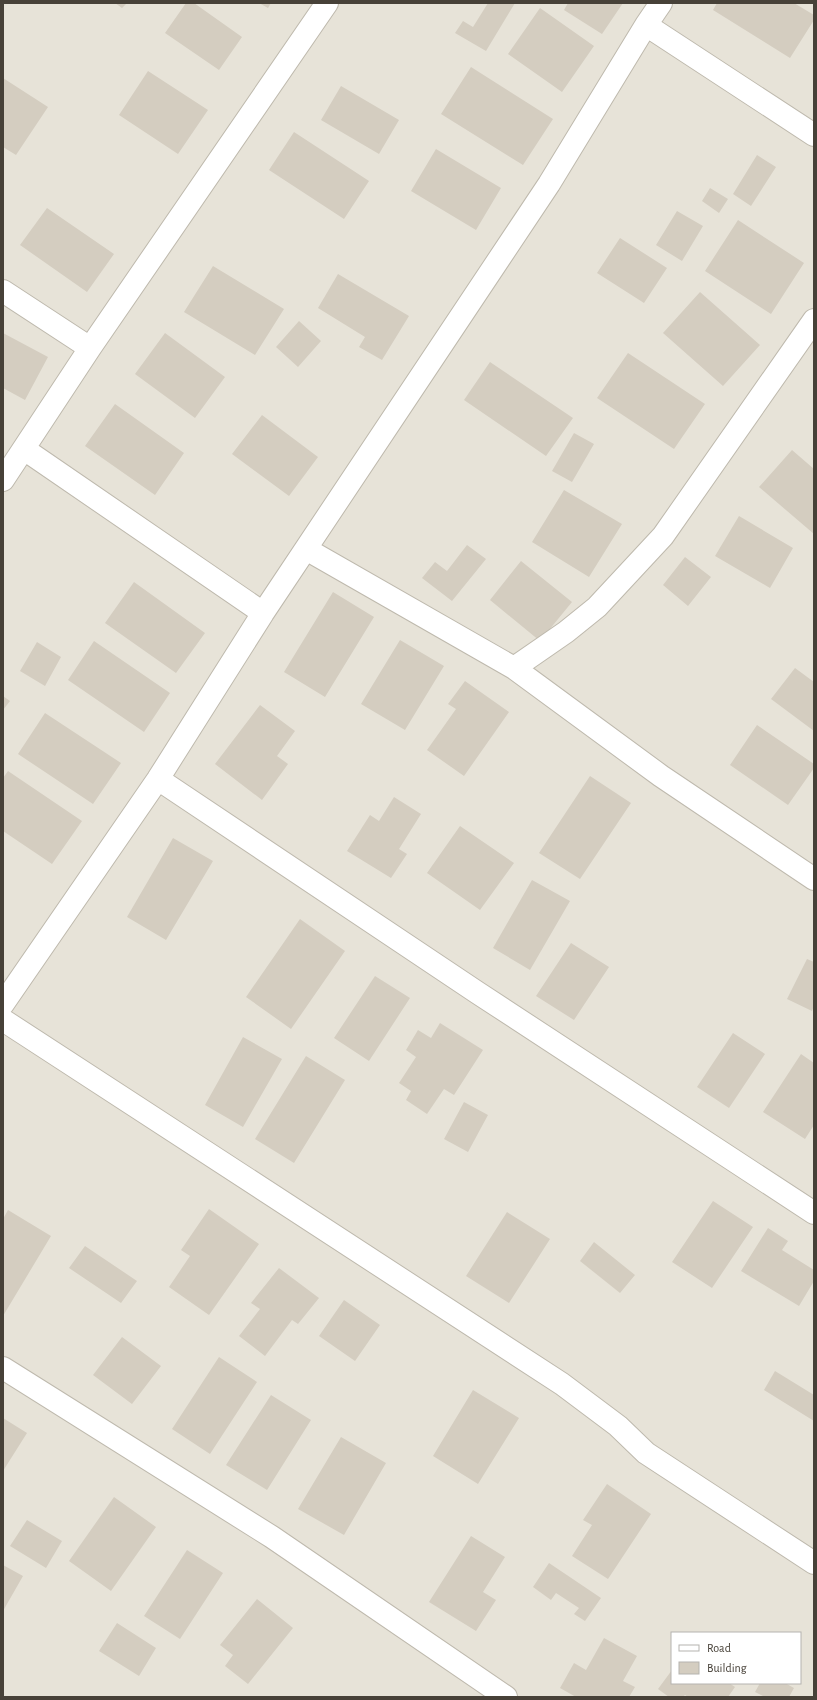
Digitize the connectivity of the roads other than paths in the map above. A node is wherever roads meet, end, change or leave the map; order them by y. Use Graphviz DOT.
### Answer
graph roads {
  1 [pos="327,3"];
  2 [pos="661,3"];
  3 [pos="646,25"];
  4 [pos="814,135"];
  5 [pos="3,290"];
  6 [pos="814,320"];
  7 [pos="90,348"];
  8 [pos="24,449"];
  9 [pos="3,480"];
  10 [pos="306,549"];
  11 [pos="263,613"];
  12 [pos="514,668"];
  13 [pos="158,779"];
  14 [pos="810,869"];
  15 [pos="3,1004"];
  16 [pos="3,1020"];
  17 [pos="814,1213"];
  18 [pos="3,1368"];
  19 [pos="814,1563"];
  20 [pos="506,1697"];
  1 -- 7 [label="street"];
  2 -- 3 [label="street"];
  3 -- 4 [label="street"];
  3 -- 10 [label="street"];
  5 -- 7 [label="street"];
  6 -- 12 [label="street"];
  7 -- 8 [label="street"];
  8 -- 9 [label="street"];
  8 -- 11 [label="street"];
  10 -- 11 [label="street"];
  10 -- 12 [label="street"];
  11 -- 13 [label="street"];
  12 -- 14 [label="street"];
  13 -- 15 [label="street"];
  13 -- 17 [label="street"];
  16 -- 19 [label="street"];
  18 -- 20 [label="street"];
}
